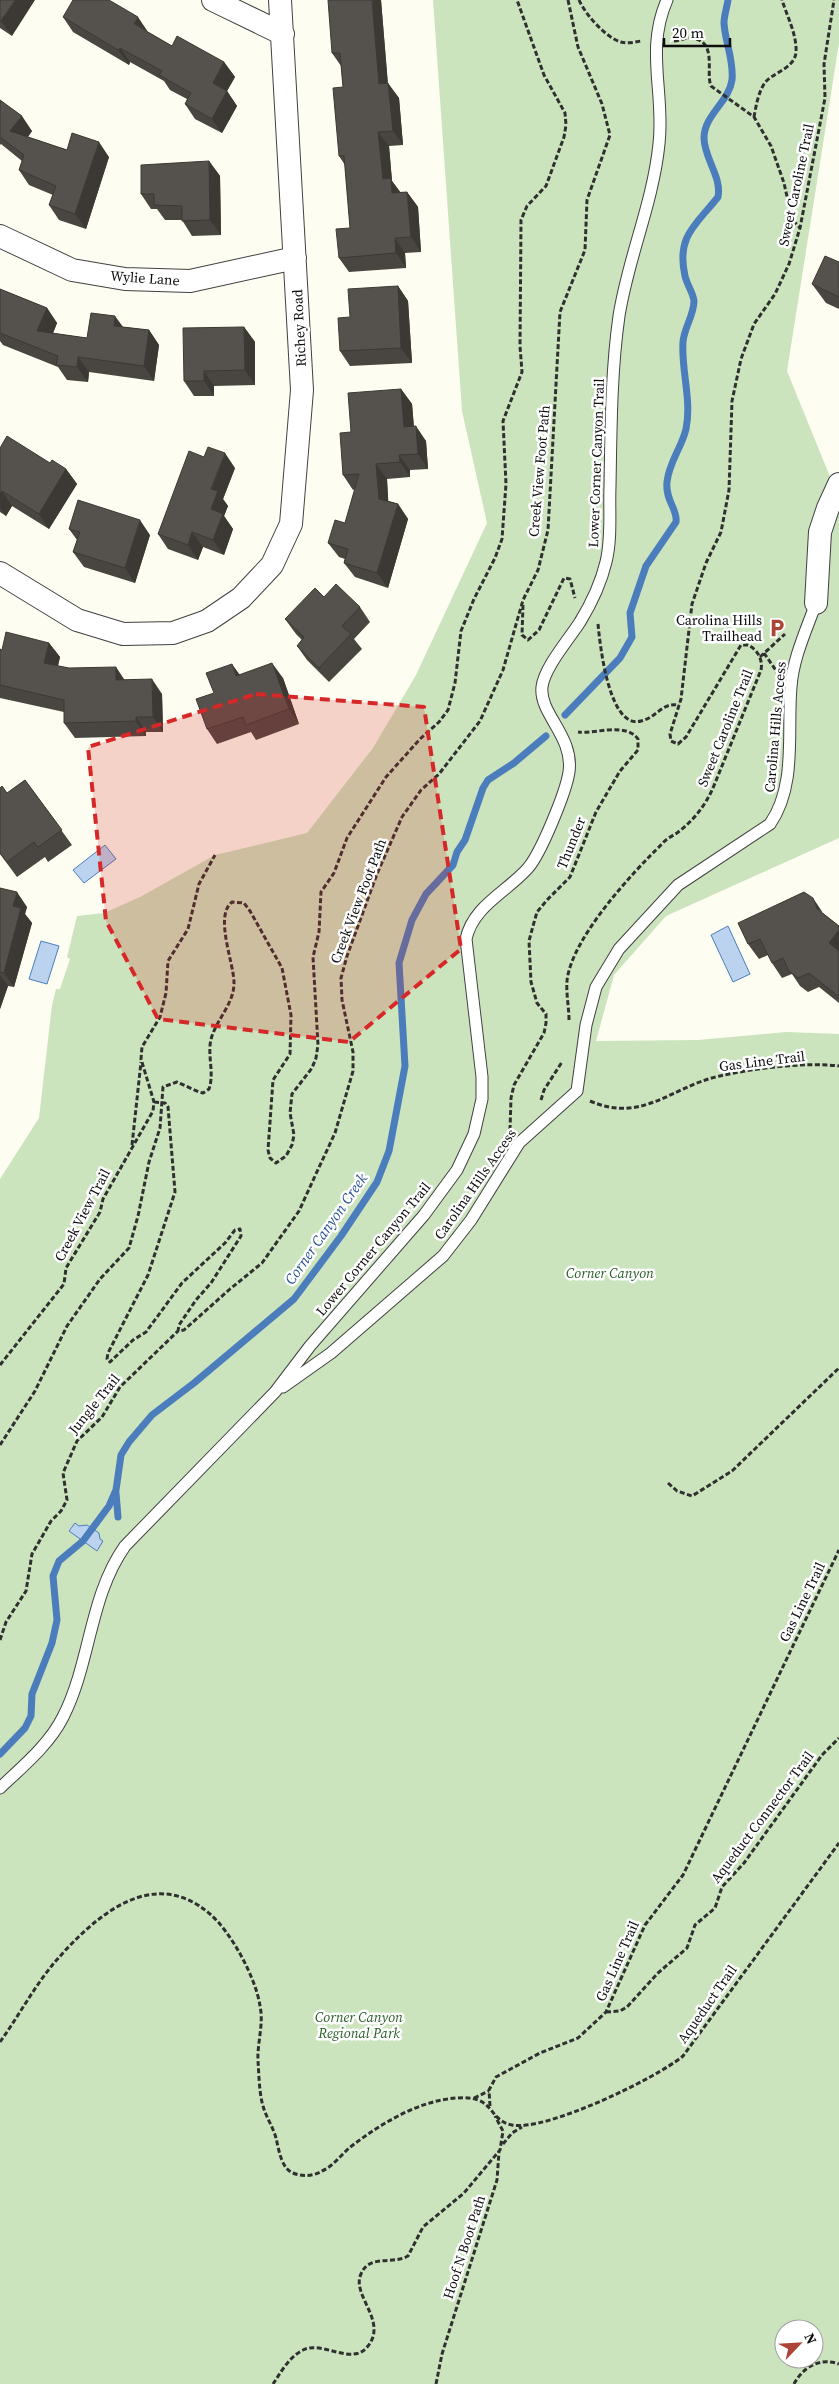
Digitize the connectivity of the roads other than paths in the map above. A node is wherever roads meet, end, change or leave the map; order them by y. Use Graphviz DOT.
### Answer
graph roads {
  1 [pos="213,0"];
  2 [pos="280,0"];
  3 [pos="667,0"];
  4 [pos="283,34"];
  5 [pos="0,236"];
  6 [pos="295,258"];
  7 [pos="839,484"];
  8 [pos="0,573"];
  9 [pos="816,603"];
  10 [pos="275,1392"];
  11 [pos="0,1788"];
  1 -- 4 [label="street"];
  2 -- 4 [label="street, Richey Road"];
  3 -- 10 [label="lane, Lower Corner Canyon Trail"];
  4 -- 6 [label="street, Richey Road"];
  5 -- 6 [label="street, Wylie Lane"];
  6 -- 8 [label="street, Richey Road"];
  7 -- 9 [label="street"];
  9 -- 10 [label="lane, Carolina Hills Access"];
  10 -- 11 [label="lane, Lower Corner Canyon Trail"];
}
